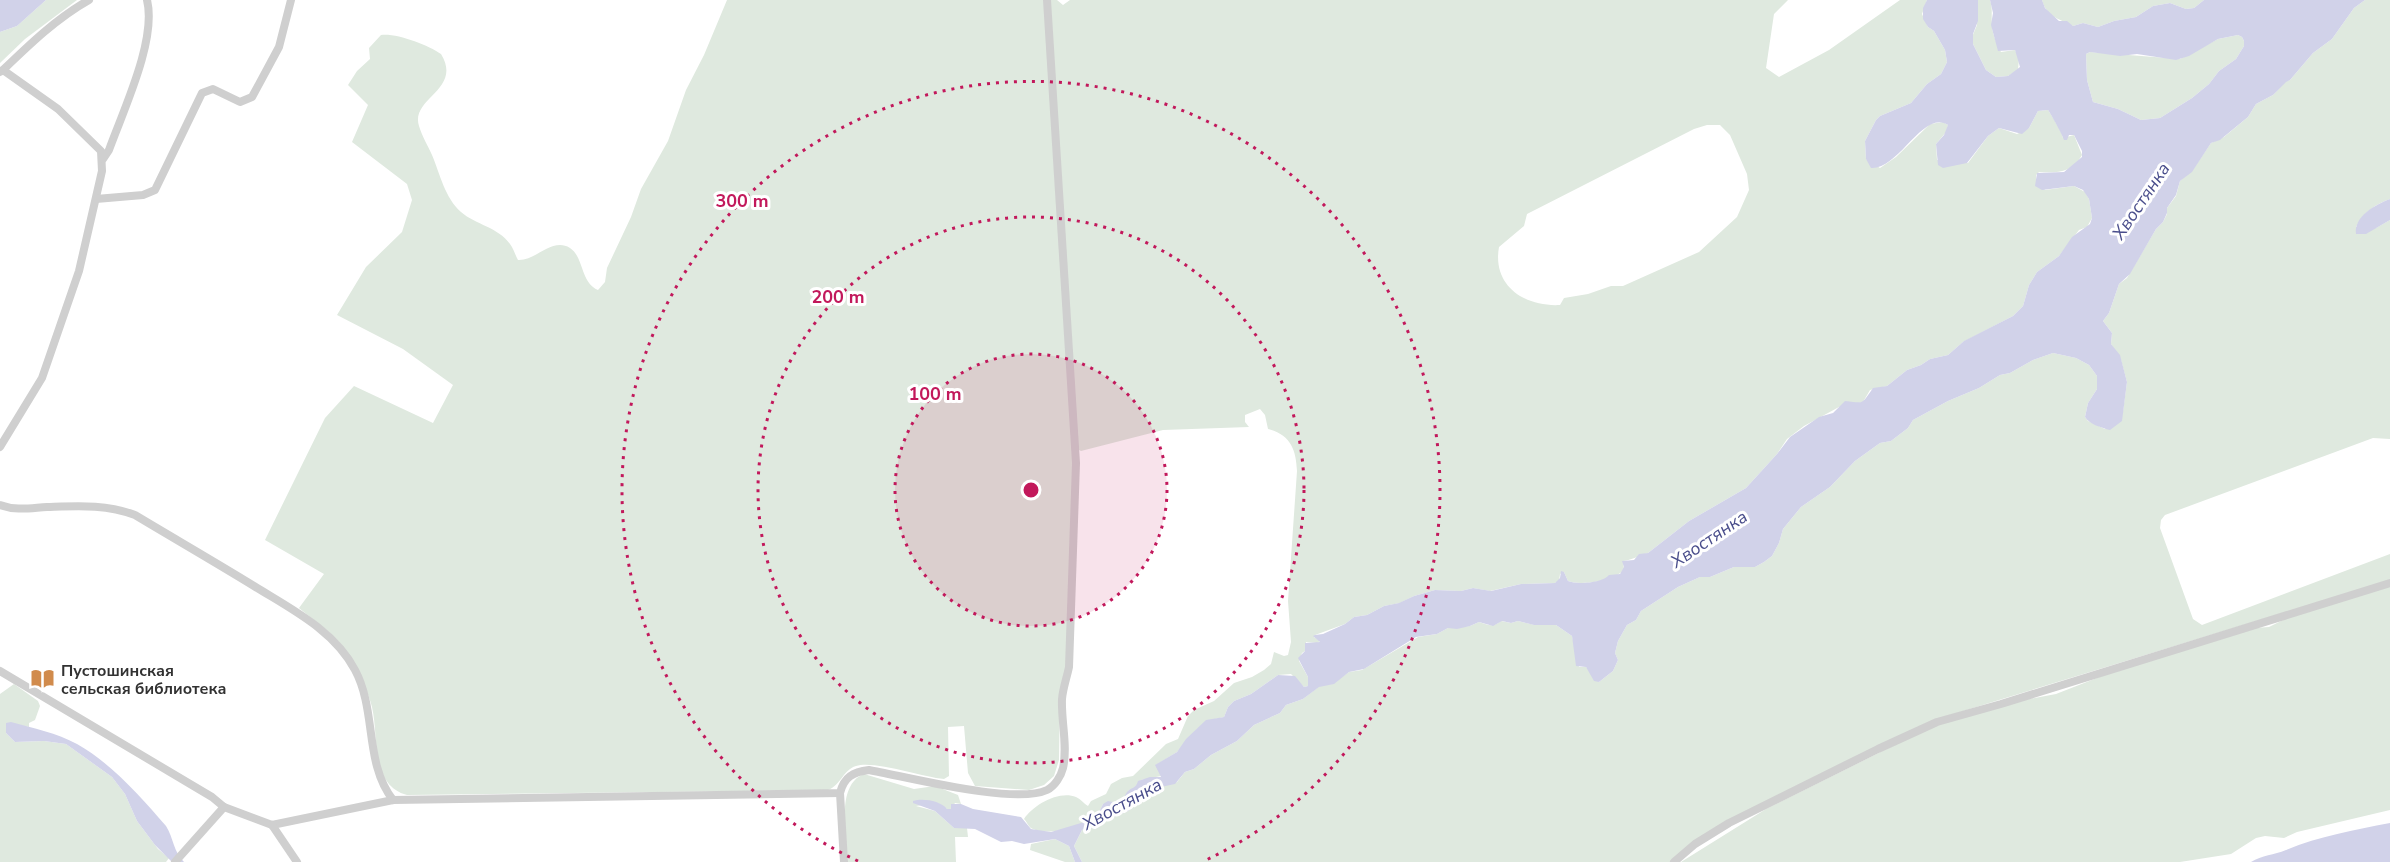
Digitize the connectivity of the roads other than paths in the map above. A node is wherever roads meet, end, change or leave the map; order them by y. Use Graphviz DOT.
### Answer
graph roads {
  1 [pos="89,0"];
  2 [pos="147,0"];
  3 [pos="291,0"];
  4 [pos="1047,0"];
  5 [pos="2,71"];
  6 [pos="103,159"];
  7 [pos="96,199"];
  8 [pos="0,447"];
  9 [pos="0,505"];
  10 [pos="2390,583"];
  11 [pos="0,671"];
  12 [pos="840,793"];
  13 [pos="393,800"];
  14 [pos="224,807"];
  15 [pos="272,825"];
  16 [pos="175,862"];
  17 [pos="297,862"];
  18 [pos="844,862"];
  19 [pos="1674,862"];
  1 -- 5 [label="street"];
  2 -- 6 [label="street"];
  3 -- 7 [label="street"];
  4 -- 12 [label="street"];
  5 -- 6 [label="street"];
  6 -- 7 [label="street"];
  7 -- 8 [label="street"];
  9 -- 13 [label="street"];
  10 -- 19 [label="street"];
  11 -- 14 [label="street"];
  12 -- 13 [label="street"];
  12 -- 18 [label="street"];
  13 -- 15 [label="street"];
  14 -- 15 [label="street"];
  14 -- 16 [label="street"];
  15 -- 17 [label="street"];
}
